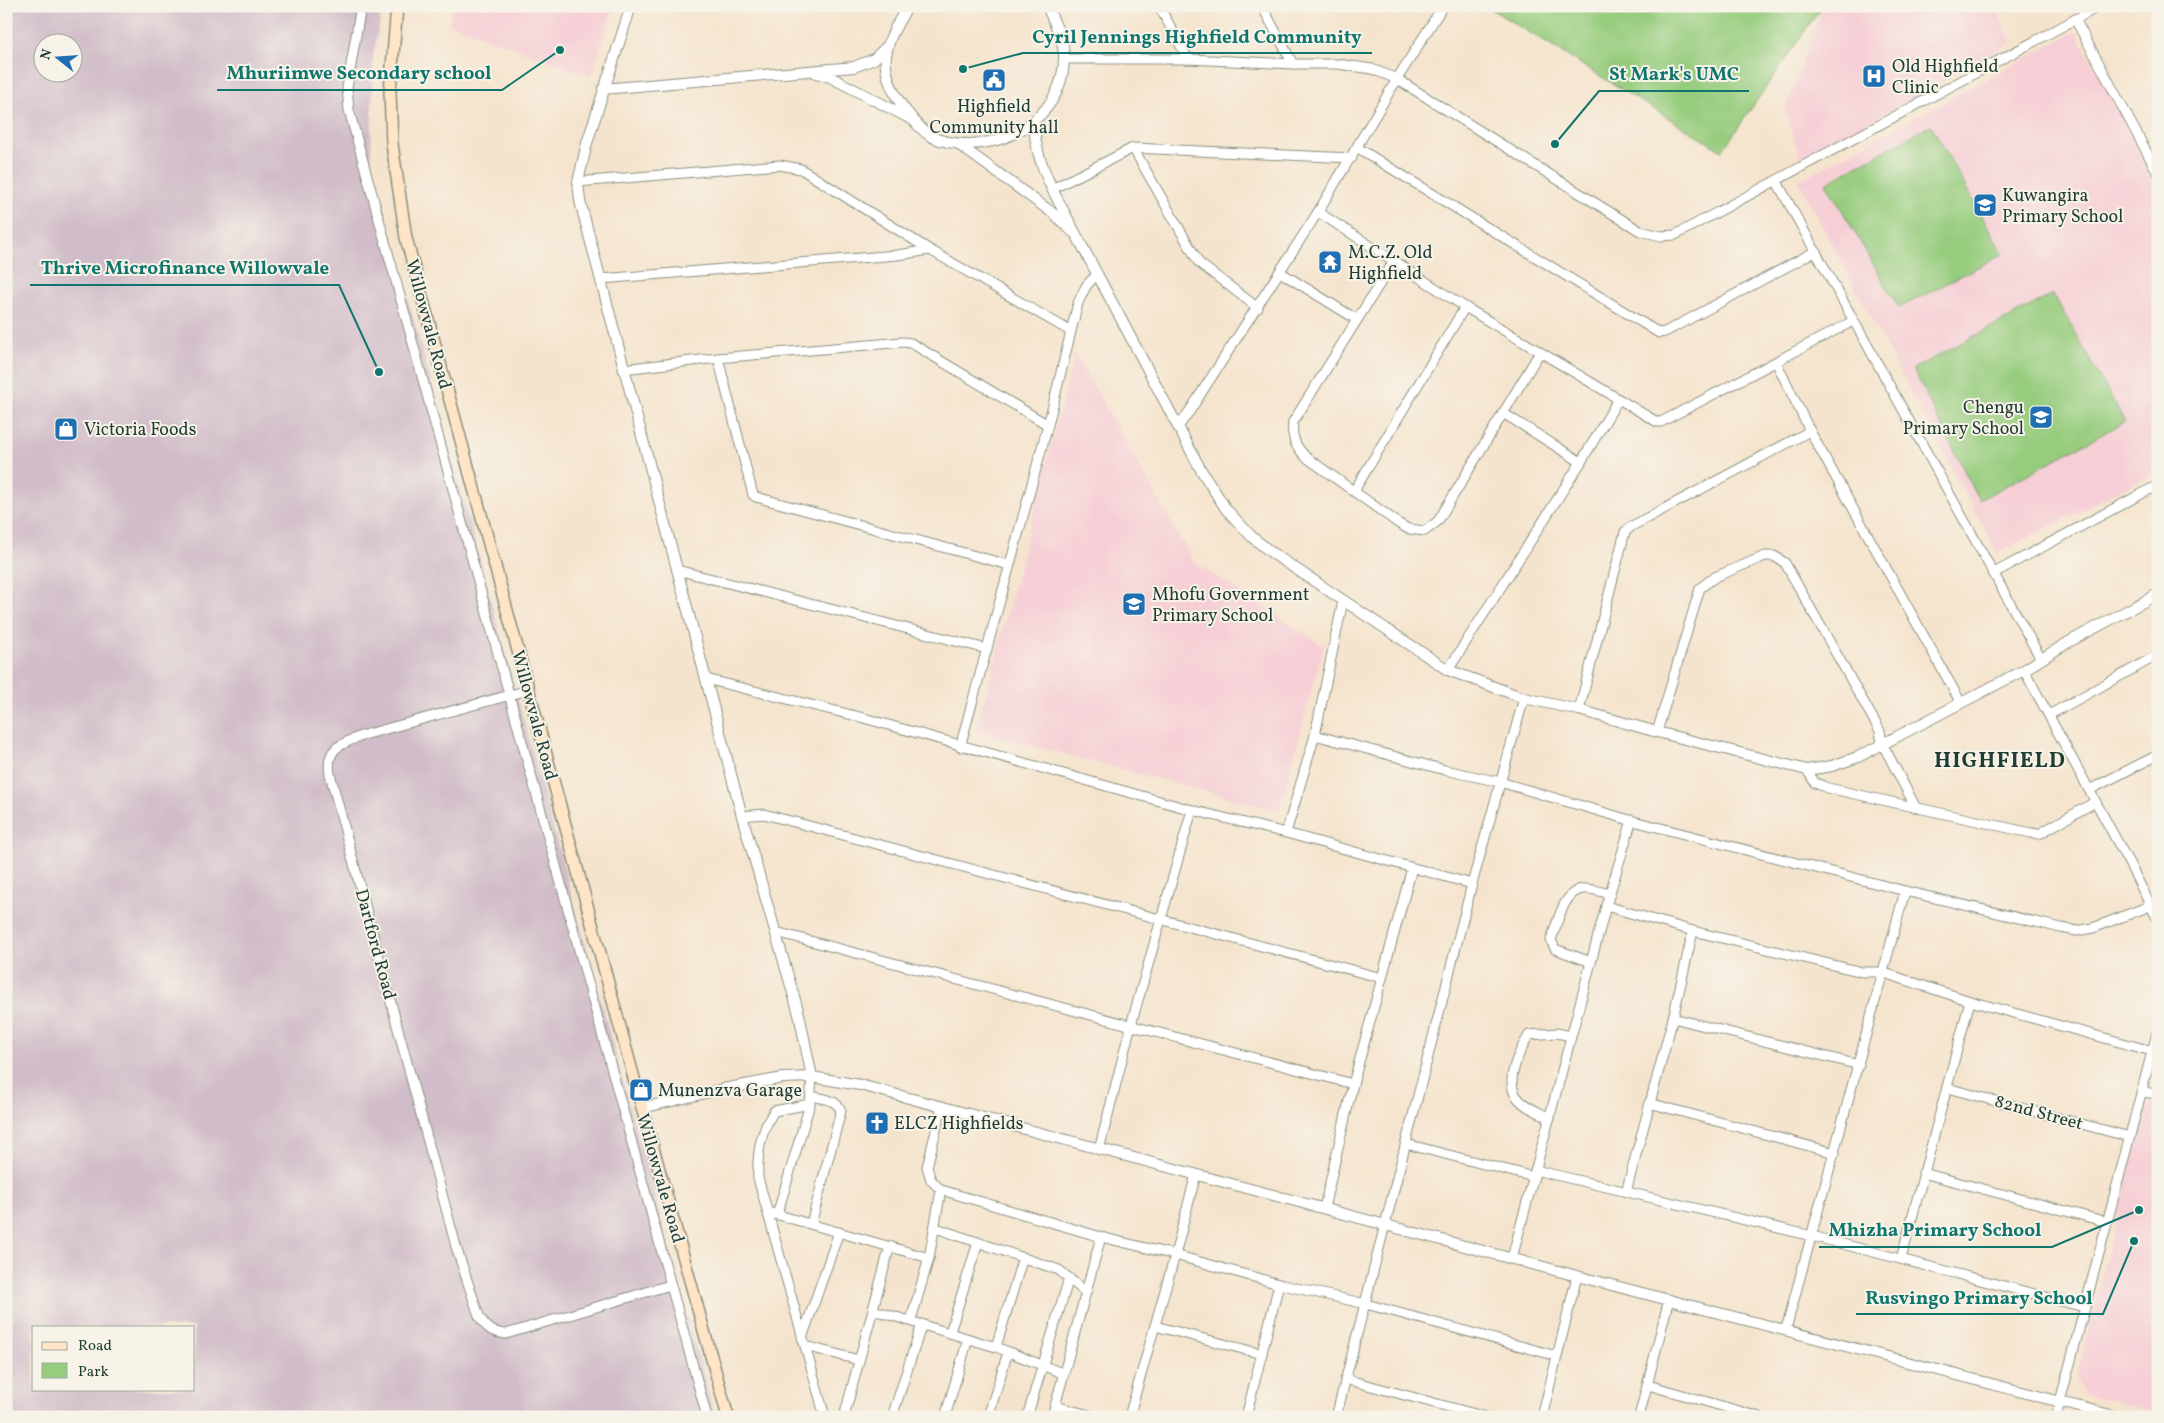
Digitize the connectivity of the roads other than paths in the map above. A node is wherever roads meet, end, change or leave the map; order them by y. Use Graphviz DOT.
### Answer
graph roads {
  1 [pos="361,6"];
  2 [pos="397,6"];
  3 [pos="631,6"];
  4 [pos="908,6"];
  5 [pos="1047,6"];
  6 [pos="1159,6"];
  7 [pos="1262,6"];
  8 [pos="1443,6"];
  9 [pos="2100,6"];
  10 [pos="2075,19"];
  11 [pos="885,48"];
  12 [pos="1064,59"];
  13 [pos="1188,59"];
  14 [pos="1293,64"];
  15 [pos="812,71"];
  16 [pos="1397,79"];
  17 [pos="604,89"];
  18 [pos="914,121"];
  19 [pos="1034,122"];
  20 [pos="958,144"];
  21 [pos="1133,148"];
  22 [pos="1358,148"];
  23 [pos="1352,158"];
  24 [pos="2158,173"];
  25 [pos="578,182"];
  26 [pos="1777,182"];
  27 [pos="1052,188"];
  28 [pos="1318,212"];
  29 [pos="1077,236"];
  30 [pos="930,250"];
  31 [pos="1816,250"];
  32 [pos="1394,261"];
  33 [pos="1280,272"];
  34 [pos="1096,274"];
  35 [pos="601,279"];
  36 [pos="1465,307"];
  37 [pos="1258,308"];
  38 [pos="1356,319"];
  39 [pos="1853,321"];
  40 [pos="1070,331"];
  41 [pos="1540,352"];
  42 [pos="718,358"];
  43 [pos="1776,362"];
  44 [pos="623,368"];
  45 [pos="1618,400"];
  46 [pos="1503,413"];
  47 [pos="1048,425"];
  48 [pos="1178,427"];
  49 [pos="1810,431"];
  50 [pos="1581,462"];
  51 [pos="2158,485"];
  52 [pos="1354,491"];
  53 [pos="1009,565"];
  54 [pos="677,570"];
  55 [pos="1994,573"];
  56 [pos="2158,594"];
  57 [pos="1343,600"];
  58 [pos="987,649"];
  59 [pos="2158,656"];
  60 [pos="2041,659"];
  61 [pos="1448,670"];
  62 [pos="2024,670"];
  63 [pos="706,679"];
  64 [pos="528,690"];
  65 [pos="509,696"];
  66 [pos="1524,698"];
  67 [pos="1961,703"];
  68 [pos="1579,710"];
  69 [pos="2050,715"];
  70 [pos="1657,732"];
  71 [pos="1315,735"];
  72 [pos="1882,744"];
  73 [pos="960,747"];
  74 [pos="2158,755"];
  75 [pos="1807,770"];
  76 [pos="1500,782"];
  77 [pos="2089,790"];
  78 [pos="2095,802"];
  79 [pos="1915,806"];
  80 [pos="1192,810"];
  81 [pos="742,816"];
  82 [pos="1632,820"];
  83 [pos="1286,832"];
  84 [pos="1412,868"];
  85 [pos="1472,884"];
  86 [pos="1905,891"];
  87 [pos="1610,894"];
  88 [pos="1606,906"];
  89 [pos="2150,906"];
  90 [pos="1161,918"];
  91 [pos="2158,920"];
  92 [pos="1693,931"];
  93 [pos="776,932"];
  94 [pos="1591,962"];
  95 [pos="1881,972"];
  96 [pos="1382,978"];
  97 [pos="1970,1001"];
  98 [pos="1673,1018"];
  99 [pos="1131,1025"];
  100 [pos="2158,1030"];
  101 [pos="1571,1036"];
  102 [pos="2152,1051"];
  103 [pos="1859,1065"];
  104 [pos="812,1077"];
  105 [pos="1353,1084"];
  106 [pos="1947,1088"];
  107 [pos="2142,1092"];
  108 [pos="2158,1094"];
  109 [pos="811,1100"];
  110 [pos="1649,1103"];
  111 [pos="942,1106"];
  112 [pos="642,1108"];
  113 [pos="1550,1118"];
  114 [pos="2130,1136"];
  115 [pos="1406,1144"];
  116 [pos="1099,1150"];
  117 [pos="1835,1153"];
  118 [pos="1923,1173"];
  119 [pos="1196,1174"];
  120 [pos="1534,1174"];
  121 [pos="941,1190"];
  122 [pos="1626,1192"];
  123 [pos="1324,1208"];
  124 [pos="773,1214"];
  125 [pos="2107,1222"];
  126 [pos="811,1224"];
  127 [pos="1385,1224"];
  128 [pos="936,1228"];
  129 [pos="839,1232"];
  130 [pos="1812,1236"];
  131 [pos="1100,1238"];
  132 [pos="978,1242"];
  133 [pos="890,1246"];
  134 [pos="1175,1255"];
  135 [pos="1023,1257"];
  136 [pos="929,1258"];
  137 [pos="1512,1258"];
  138 [pos="1900,1259"];
  139 [pos="1577,1276"];
  140 [pos="1069,1278"];
  141 [pos="1279,1284"];
  142 [pos="670,1285"];
  143 [pos="1085,1292"];
  144 [pos="1669,1299"];
  145 [pos="1366,1304"];
  146 [pos="2084,1307"];
  147 [pos="873,1310"];
  148 [pos="910,1320"];
  149 [pos="922,1324"];
  150 [pos="1155,1326"];
  151 [pos="1786,1329"];
  152 [pos="950,1332"];
  153 [pos="968,1339"];
  154 [pos="804,1342"];
  155 [pos="996,1347"];
  156 [pos="1008,1352"];
  157 [pos="1262,1354"];
  158 [pos="1557,1356"];
  159 [pos="859,1360"];
  160 [pos="1043,1365"];
  161 [pos="1062,1373"];
  162 [pos="1345,1379"];
  163 [pos="1648,1385"];
  164 [pos="2061,1400"];
  165 [pos="1055,1406"];
  166 [pos="1734,1413"];
  167 [pos="707,1417"];
  168 [pos="728,1417"];
  169 [pos="825,1417"];
  170 [pos="844,1417"];
  171 [pos="892,1417"];
  172 [pos="945,1417"];
  173 [pos="988,1417"];
  174 [pos="1027,1417"];
  175 [pos="1052,1417"];
  176 [pos="1096,1417"];
  177 [pos="1129,1417"];
  178 [pos="1246,1417"];
  179 [pos="1336,1417"];
  180 [pos="1486,1417"];
  181 [pos="1542,1417"];
  182 [pos="1639,1417"];
  183 [pos="1760,1417"];
  184 [pos="2056,1417"];
  185 [pos="2118,1417"];
  1 -- 65 [label="street"];
  2 -- 64 [label="main road, Willowvale Road"];
  3 -- 17 [label="street"];
  4 -- 11 [label="street"];
  5 -- 12 [label="street"];
  6 -- 13 [label="street"];
  7 -- 14 [label="street"];
  8 -- 16 [label="street"];
  9 -- 10 [label="street"];
  10 -- 24 [label="street"];
  10 -- 26 [label="street"];
  11 -- 15 [label="street"];
  11 -- 18 [label="street"];
  12 -- 13 [label="street"];
  12 -- 19 [label="street"];
  13 -- 14 [label="street"];
  14 -- 16 [label="street"];
  15 -- 17 [label="street"];
  15 -- 18 [label="street"];
  16 -- 22 [label="street"];
  16 -- 26 [label="street"];
  17 -- 25 [label="street"];
  18 -- 20 [label="street"];
  19 -- 20 [label="street"];
  19 -- 27 [label="street"];
  20 -- 29 [label="street"];
  21 -- 23 [label="street"];
  21 -- 27 [label="street"];
  21 -- 37 [label="street"];
  22 -- 23 [label="street"];
  22 -- 31 [label="street"];
  23 -- 28 [label="street"];
  25 -- 30 [label="street"];
  25 -- 35 [label="street"];
  26 -- 31 [label="street"];
  27 -- 29 [label="street"];
  28 -- 32 [label="street"];
  28 -- 33 [label="street"];
  29 -- 34 [label="street"];
  30 -- 35 [label="street"];
  30 -- 40 [label="street"];
  31 -- 39 [label="street"];
  32 -- 36 [label="street"];
  32 -- 38 [label="street"];
  33 -- 37 [label="street"];
  33 -- 38 [label="street"];
  34 -- 40 [label="street"];
  34 -- 48 [label="street"];
  35 -- 44 [label="street"];
  36 -- 41 [label="street"];
  36 -- 52 [label="street"];
  37 -- 48 [label="street"];
  38 -- 52 [label="street"];
  39 -- 43 [label="street"];
  39 -- 55 [label="street"];
  40 -- 47 [label="street"];
  41 -- 45 [label="street"];
  41 -- 46 [label="street"];
  42 -- 44 [label="street"];
  42 -- 47 [label="street"];
  42 -- 53 [label="street"];
  43 -- 45 [label="street"];
  43 -- 49 [label="street"];
  44 -- 54 [label="street"];
  45 -- 50 [label="street"];
  46 -- 50 [label="street"];
  46 -- 52 [label="street"];
  47 -- 53 [label="street"];
  48 -- 57 [label="street"];
  49 -- 67 [label="street"];
  49 -- 68 [label="street"];
  50 -- 61 [label="street"];
  51 -- 55 [label="street"];
  53 -- 58 [label="street"];
  54 -- 58 [label="street"];
  54 -- 63 [label="street"];
  55 -- 60 [label="street"];
  56 -- 60 [label="street"];
  57 -- 61 [label="street"];
  57 -- 71 [label="street"];
  58 -- 73 [label="street"];
  59 -- 69 [label="street"];
  60 -- 62 [label="street"];
  61 -- 66 [label="street"];
  62 -- 67 [label="street"];
  62 -- 69 [label="street"];
  63 -- 73 [label="street"];
  63 -- 81 [label="street"];
  64 -- 65 [label="street, Dartford Road"];
  64 -- 112 [label="main road, Willowvale Road"];
  65 -- 142 [label="street"];
  65 -- 142 [label="street, Dartford Road"];
  66 -- 68 [label="street"];
  66 -- 76 [label="street"];
  67 -- 72 [label="street"];
  68 -- 70 [label="street"];
  69 -- 77 [label="street"];
  70 -- 72 [label="street"];
  70 -- 75 [label="street"];
  71 -- 76 [label="street"];
  71 -- 83 [label="street"];
  72 -- 75 [label="street"];
  72 -- 79 [label="street"];
  73 -- 80 [label="street"];
  74 -- 77 [label="street"];
  75 -- 79 [label="street"];
  76 -- 82 [label="street"];
  76 -- 85 [label="street"];
  77 -- 78 [label="street"];
  78 -- 79 [label="street"];
  78 -- 89 [label="street"];
  80 -- 83 [label="street"];
  80 -- 90 [label="street"];
  81 -- 90 [label="street"];
  81 -- 93 [label="street"];
  82 -- 86 [label="street"];
  82 -- 87 [label="street"];
  83 -- 84 [label="street"];
  84 -- 85 [label="street"];
  84 -- 96 [label="street"];
  85 -- 115 [label="street"];
  86 -- 89 [label="street"];
  86 -- 95 [label="street"];
  87 -- 88 [label="street"];
  87 -- 94 [label="street"];
  88 -- 92 [label="street"];
  88 -- 94 [label="street"];
  89 -- 91 [label="street"];
  90 -- 96 [label="street"];
  90 -- 99 [label="street"];
  92 -- 95 [label="street"];
  92 -- 98 [label="street"];
  93 -- 99 [label="street"];
  93 -- 104 [label="street"];
  94 -- 101 [label="street"];
  95 -- 97 [label="street"];
  95 -- 103 [label="street"];
  96 -- 105 [label="street"];
  97 -- 102 [label="street"];
  97 -- 106 [label="street"];
  98 -- 103 [label="street"];
  98 -- 110 [label="street"];
  99 -- 105 [label="street"];
  99 -- 116 [label="street"];
  100 -- 102 [label="street"];
  101 -- 113 [label="street"];
  101 -- 113 [label="street"];
  102 -- 107 [label="street"];
  103 -- 117 [label="street"];
  104 -- 109 [label="street"];
  104 -- 111 [label="street"];
  104 -- 112 [label="street"];
  105 -- 123 [label="street"];
  106 -- 114 [label="street, 82nd Street"];
  106 -- 118 [label="street"];
  107 -- 108 [label="street"];
  107 -- 114 [label="street"];
  109 -- 124 [label="street"];
  109 -- 124 [label="street"];
  109 -- 126 [label="street"];
  110 -- 117 [label="street"];
  110 -- 122 [label="street"];
  111 -- 116 [label="street"];
  111 -- 121 [label="street"];
  112 -- 168 [label="main road, Willowvale Road"];
  113 -- 120 [label="street"];
  114 -- 125 [label="street"];
  115 -- 120 [label="street"];
  115 -- 127 [label="street"];
  116 -- 119 [label="street"];
  117 -- 130 [label="street"];
  118 -- 125 [label="street"];
  118 -- 138 [label="street"];
  119 -- 123 [label="street"];
  119 -- 134 [label="street"];
  120 -- 122 [label="street"];
  120 -- 137 [label="street"];
  121 -- 128 [label="street"];
  121 -- 131 [label="street"];
  122 -- 130 [label="street"];
  123 -- 127 [label="street"];
  124 -- 126 [label="street"];
  124 -- 154 [label="street"];
  125 -- 146 [label="street"];
  126 -- 129 [label="street"];
  127 -- 137 [label="street"];
  127 -- 145 [label="street"];
  128 -- 132 [label="street"];
  128 -- 136 [label="street"];
  129 -- 133 [label="street"];
  129 -- 154 [label="street"];
  130 -- 138 [label="street"];
  130 -- 151 [label="street"];
  131 -- 134 [label="street"];
  131 -- 143 [label="street"];
  132 -- 135 [label="street"];
  132 -- 152 [label="street"];
  133 -- 136 [label="street"];
  133 -- 147 [label="street"];
  134 -- 141 [label="street"];
  134 -- 150 [label="street"];
  135 -- 140 [label="street"];
  135 -- 155 [label="street"];
  136 -- 148 [label="street"];
  137 -- 139 [label="street"];
  138 -- 146 [label="street"];
  139 -- 144 [label="street"];
  139 -- 158 [label="street"];
  140 -- 143 [label="street"];
  140 -- 160 [label="street"];
  141 -- 145 [label="street"];
  141 -- 157 [label="street"];
  142 -- 167 [label="street"];
  143 -- 161 [label="street"];
  144 -- 151 [label="street"];
  144 -- 163 [label="street"];
  145 -- 158 [label="street"];
  145 -- 162 [label="street"];
  146 -- 164 [label="street"];
  147 -- 148 [label="street"];
  147 -- 159 [label="street"];
  148 -- 149 [label="street"];
  149 -- 152 [label="street"];
  149 -- 171 [label="street"];
  150 -- 157 [label="street"];
  150 -- 177 [label="street"];
  151 -- 164 [label="street"];
  152 -- 153 [label="street"];
  153 -- 155 [label="street"];
  153 -- 172 [label="street"];
  154 -- 159 [label="street"];
  154 -- 169 [label="street"];
  155 -- 156 [label="street"];
  156 -- 160 [label="street"];
  156 -- 173 [label="street"];
  157 -- 178 [label="street"];
  158 -- 181 [label="street"];
  159 -- 170 [label="street"];
  160 -- 161 [label="street"];
  160 -- 174 [label="street"];
  161 -- 165 [label="street"];
  162 -- 179 [label="street"];
  162 -- 180 [label="street"];
  163 -- 166 [label="street"];
  163 -- 182 [label="street"];
  164 -- 184 [label="street"];
  164 -- 185 [label="street"];
  165 -- 175 [label="street"];
  165 -- 176 [label="street"];
  166 -- 183 [label="street"];
}
